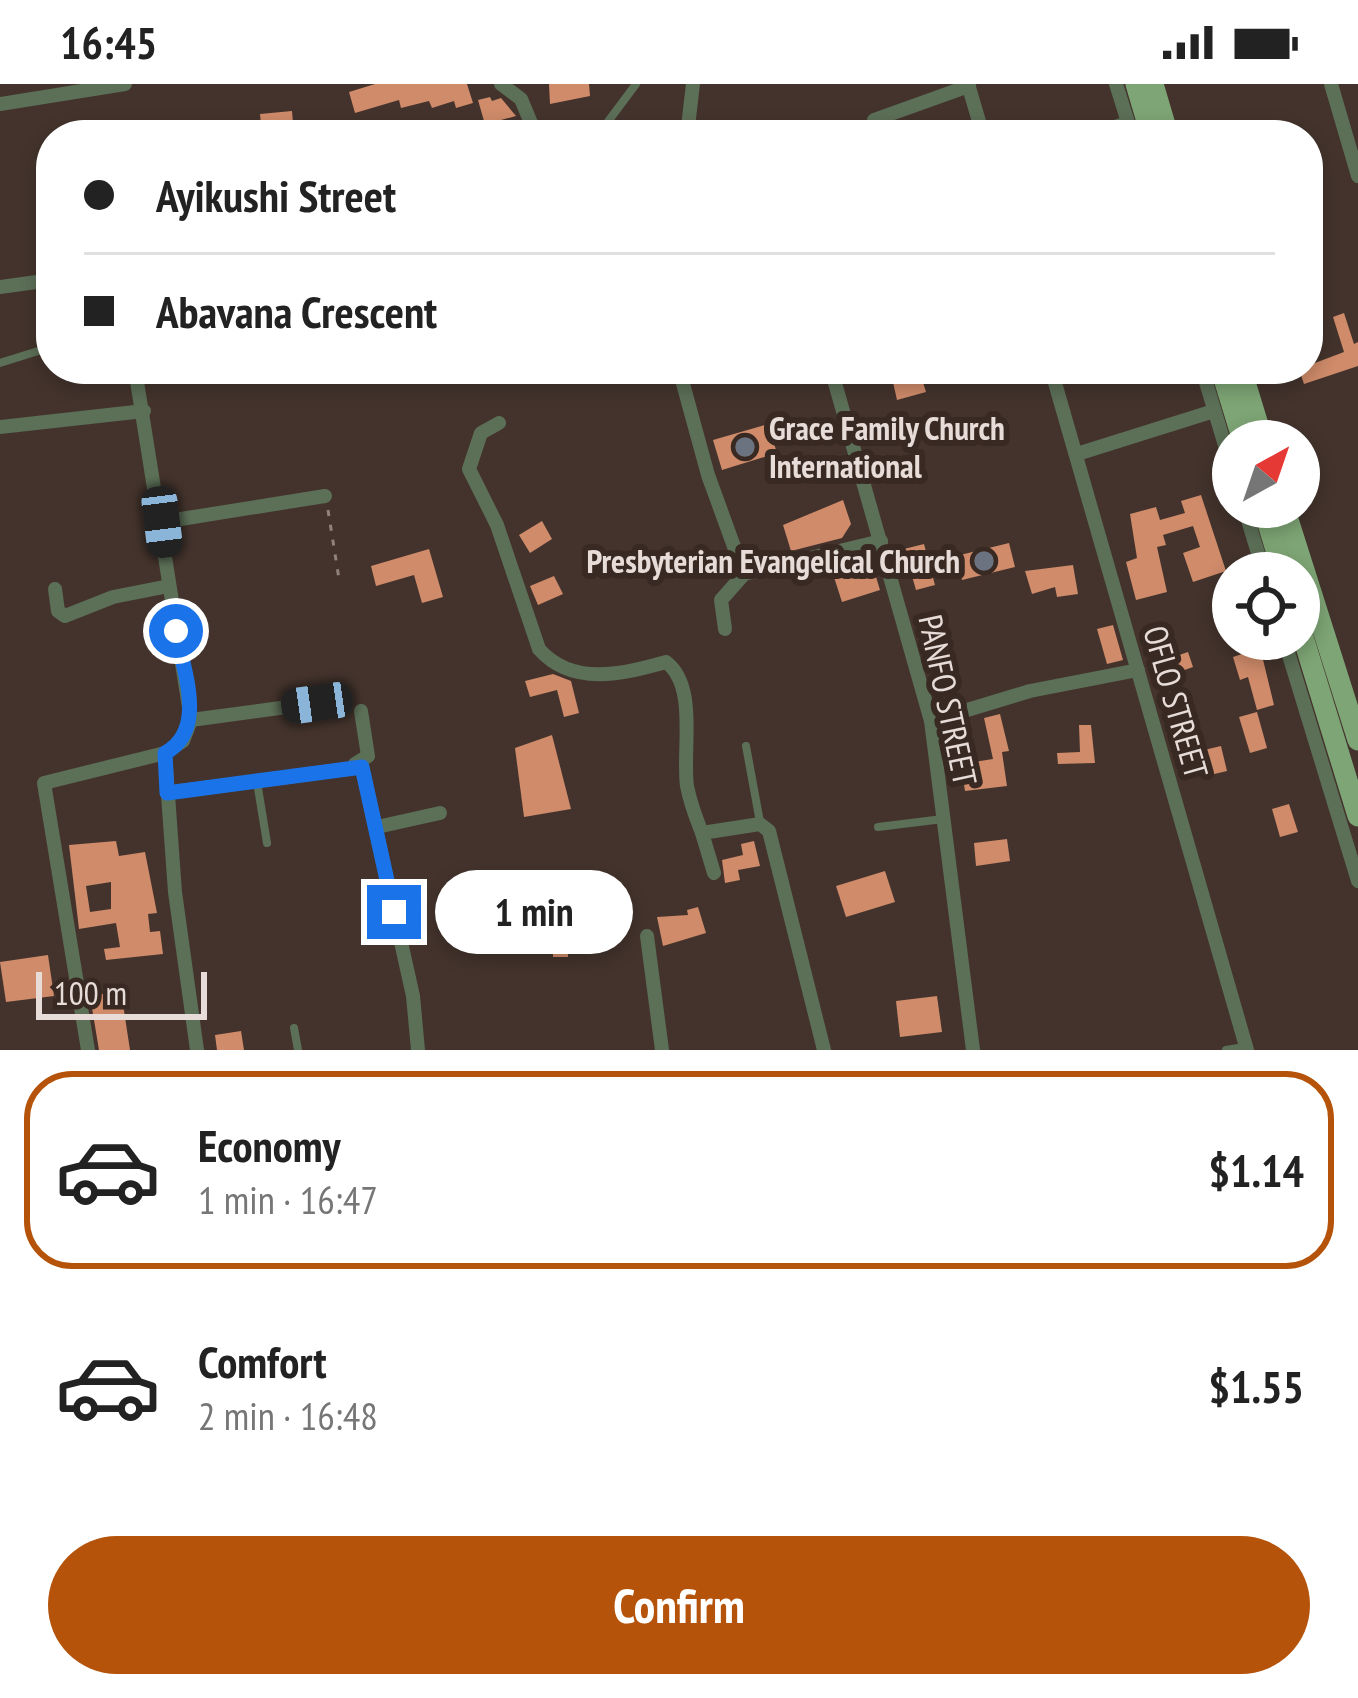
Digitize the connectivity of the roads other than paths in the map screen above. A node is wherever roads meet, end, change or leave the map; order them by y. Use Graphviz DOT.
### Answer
graph roads {
  1 [pos="125,84"];
  2 [pos="501,84"];
  3 [pos="636,84"];
  4 [pos="693,84"];
  5 [pos="1116,84"];
  6 [pos="1136,84"];
  7 [pos="1153,84"];
  8 [pos="1331,84"];
  9 [pos="969,85"];
  10 [pos="626,89"];
  11 [pos="0,104"];
  12 [pos="529,120"];
  13 [pos="607,120"];
  14 [pos="689,120"];
  15 [pos="874,120"];
  16 [pos="979,120"];
  17 [pos="1128,120"];
  18 [pos="1147,120"];
  19 [pos="1164,120"];
  20 [pos="1358,176"];
  21 [pos="36,282"];
  22 [pos="0,287"];
  23 [pos="36,352"];
  24 [pos="0,363"];
  25 [pos="138,384"];
  26 [pos="684,384"];
  27 [pos="835,384"];
  28 [pos="1056,384"];
  29 [pos="1206,384"];
  30 [pos="1226,384"];
  31 [pos="1246,384"];
  32 [pos="143,411"];
  33 [pos="1214,411"];
  34 [pos="1217,420"];
  35 [pos="1237,420"];
  36 [pos="1257,420"];
  37 [pos="499,423"];
  38 [pos="0,427"];
  39 [pos="1077,454"];
  40 [pos="326,496"];
  41 [pos="162,522"];
  42 [pos="1291,528"];
  43 [pos="881,541"];
  44 [pos="745,574"];
  45 [pos="169,586"];
  46 [pos="55,589"];
  47 [pos="725,629"];
  48 [pos="1290,660"];
  49 [pos="1310,660"];
  50 [pos="1138,670"];
  51 [pos="317,703"];
  52 [pos="362,711"];
  53 [pos="191,720"];
  54 [pos="931,721"];
  55 [pos="1358,740"];
  56 [pos="746,746"];
  57 [pos="165,753"];
  58 [pos="355,764"];
  59 [pos="256,782"];
  60 [pos="167,793"];
  61 [pos="440,813"];
  62 [pos="1358,816"];
  63 [pos="944,819"];
  64 [pos="760,824"];
  65 [pos="376,827"];
  66 [pos="878,827"];
  67 [pos="702,833"];
  68 [pos="267,844"];
  69 [pos="714,872"];
  70 [pos="1358,880"];
  71 [pos="647,936"];
  72 [pos="294,1028"];
  73 [pos="1246,1048"];
  74 [pos="88,1050"];
  75 [pos="197,1050"];
  76 [pos="298,1050"];
  77 [pos="418,1050"];
  78 [pos="662,1050"];
  79 [pos="824,1050"];
  80 [pos="973,1050"];
  81 [pos="1226,1050"];
  1 -- 11 [label="street"];
  2 -- 12 [label="street"];
  3 -- 10 [label="lane"];
  4 -- 14 [label="street"];
  5 -- 17 [label="street"];
  6 -- 18 [label="main road"];
  7 -- 19 [label="main road"];
  8 -- 20 [label="street"];
  9 -- 15 [label="street"];
  9 -- 16 [label="street"];
  10 -- 13 [label="lane"];
  21 -- 22 [label="street"];
  23 -- 24 [label="lane"];
  25 -- 32 [label="street"];
  26 -- 44 [label="street"];
  27 -- 43 [label="street, PANFO STREET"];
  28 -- 39 [label="street, OFLO STREET"];
  29 -- 33 [label="street"];
  30 -- 35 [label="main road"];
  31 -- 36 [label="main road"];
  32 -- 38 [label="street"];
  32 -- 41 [label="street"];
  33 -- 34 [label="street"];
  33 -- 39 [label="street"];
  37 -- 67 [label="street"];
  39 -- 50 [label="street, OFLO STREET"];
  40 -- 41 [label="street"];
  41 -- 45 [label="street"];
  42 -- 55 [label="main road"];
  43 -- 44 [label="street"];
  43 -- 54 [label="street, PANFO STREET"];
  44 -- 47 [label="street"];
  45 -- 46 [label="street"];
  45 -- 53 [label="street"];
  48 -- 70 [label="street"];
  49 -- 62 [label="main road"];
  50 -- 54 [label="street"];
  50 -- 73 [label="street, OFLO STREET"];
  51 -- 53 [label="street"];
  52 -- 58 [label="street"];
  53 -- 57 [label="street"];
  54 -- 63 [label="street, PANFO STREET"];
  56 -- 64 [label="lane"];
  57 -- 60 [label="street"];
  57 -- 74 [label="street"];
  58 -- 59 [label="street"];
  58 -- 65 [label="street"];
  59 -- 60 [label="street"];
  59 -- 68 [label="lane"];
  60 -- 75 [label="street"];
  61 -- 65 [label="street"];
  63 -- 66 [label="lane"];
  63 -- 80 [label="street, PANFO STREET"];
  64 -- 67 [label="street"];
  64 -- 79 [label="street"];
  65 -- 77 [label="street"];
  67 -- 69 [label="street"];
  71 -- 78 [label="street"];
  72 -- 76 [label="lane"];
  73 -- 81 [label="lane"];
}
